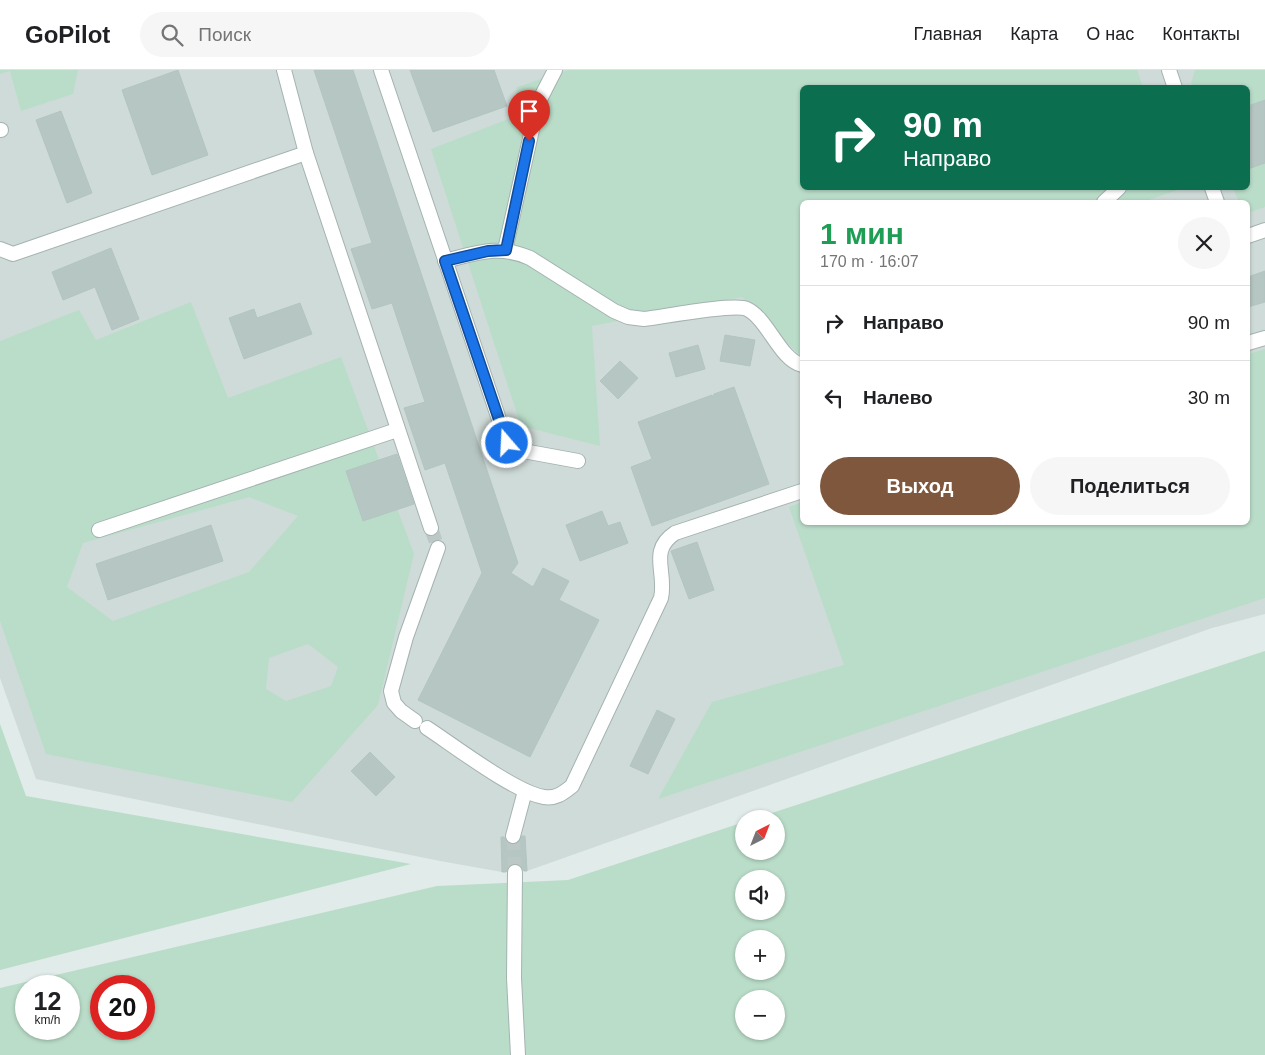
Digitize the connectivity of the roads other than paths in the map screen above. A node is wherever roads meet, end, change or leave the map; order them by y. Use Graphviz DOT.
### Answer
graph roads {
  1 [pos="284,70"];
  2 [pos="381,70"];
  3 [pos="555,70"];
  4 [pos="1169,70"];
  5 [pos="1174,85"];
  6 [pos="306,153"];
  7 [pos="1116,190"];
  8 [pos="1106,200"];
  9 [pos="1265,230"];
  10 [pos="1250,235"];
  11 [pos="0,249"];
  12 [pos="506,250"];
  13 [pos="445,261"];
  14 [pos="1265,338"];
  15 [pos="1250,342"];
  16 [pos="800,364"];
  17 [pos="397,430"];
  18 [pos="578,460"];
  19 [pos="800,492"];
  20 [pos="431,528"];
  21 [pos="99,530"];
  22 [pos="438,548"];
  23 [pos="525,791"];
  24 [pos="513,836"];
  25 [pos="515,872"];
  26 [pos="518,1055"];
  1 -- 6 [label="street"];
  2 -- 13 [label="street"];
  3 -- 12 [label="street"];
  4 -- 5 [label="street"];
  6 -- 11 [label="street"];
  6 -- 17 [label="street"];
  7 -- 8 [label="street"];
  9 -- 10 [label="street"];
  12 -- 13 [label="street"];
  12 -- 16 [label="street"];
  13 -- 18 [label="street"];
  14 -- 15 [label="street"];
  17 -- 20 [label="street"];
  17 -- 21 [label="street"];
  19 -- 23 [label="street"];
  22 -- 23 [label="street"];
  23 -- 24 [label="street"];
  25 -- 26 [label="street"];
}
